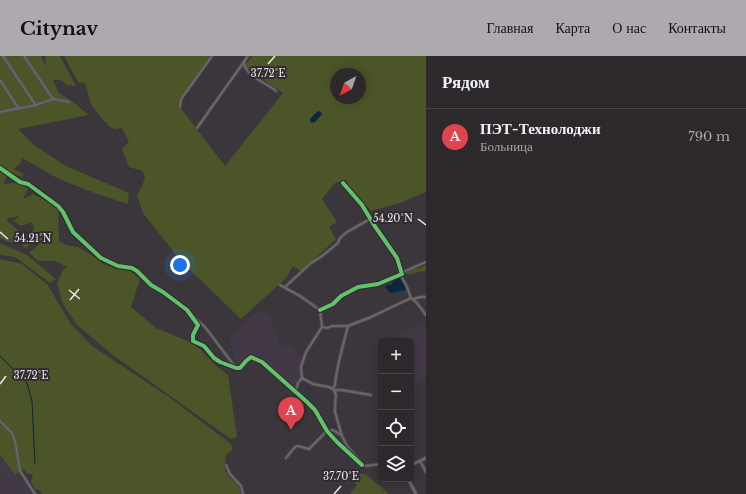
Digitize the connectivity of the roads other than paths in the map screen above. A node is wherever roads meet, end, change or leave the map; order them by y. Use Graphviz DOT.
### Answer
graph roads {
  1 [pos="3,56"];
  2 [pos="24,56"];
  3 [pos="212,56"];
  4 [pos="248,56"];
  5 [pos="244,62"];
  6 [pos="0,80"];
  7 [pos="276,91"];
  8 [pos="53,100"];
  9 [pos="69,102"];
  10 [pos="36,105"];
  11 [pos="180,107"];
  12 [pos="19,109"];
  13 [pos="0,112"];
  14 [pos="197,128"];
  15 [pos="0,168"];
  16 [pos="344,183"];
  17 [pos="370,219"];
  18 [pos="426,262"];
  19 [pos="402,275"];
  20 [pos="280,285"];
  21 [pos="285,287"];
  22 [pos="426,297"];
  23 [pos="410,298"];
  24 [pos="414,299"];
  25 [pos="320,310"];
  26 [pos="191,314"];
  27 [pos="426,315"];
  28 [pos="348,326"];
  29 [pos="321,327"];
  30 [pos="236,368"];
  31 [pos="302,378"];
  32 [pos="334,389"];
  33 [pos="340,390"];
  34 [pos="296,391"];
  35 [pos="336,395"];
  36 [pos="371,395"];
  37 [pos="0,421"];
  38 [pos="328,430"];
  39 [pos="342,436"];
  40 [pos="286,458"];
  41 [pos="426,458"];
  42 [pos="420,461"];
  43 [pos="414,464"];
  44 [pos="226,465"];
  45 [pos="362,465"];
  46 [pos="378,465"];
  47 [pos="426,472"];
  48 [pos="410,482"];
  49 [pos="35,494"];
  50 [pos="243,494"];
  51 [pos="416,494"];
  1 -- 10 [label="street"];
  2 -- 8 [label="street"];
  3 -- 11 [label="street"];
  4 -- 5 [label="street"];
  5 -- 7 [label="street"];
  5 -- 14 [label="street"];
  6 -- 12 [label="street"];
  8 -- 9 [label="street"];
  8 -- 10 [label="street"];
  10 -- 12 [label="street"];
  12 -- 13 [label="street"];
  15 -- 26 [label="street"];
  16 -- 17 [label="street"];
  17 -- 19 [label="street"];
  17 -- 21 [label="street"];
  18 -- 19 [label="street"];
  19 -- 23 [label="street"];
  19 -- 25 [label="street"];
  20 -- 21 [label="street"];
  21 -- 25 [label="street"];
  22 -- 24 [label="street"];
  23 -- 24 [label="street"];
  23 -- 28 [label="street"];
  24 -- 27 [label="street"];
  25 -- 29 [label="street"];
  26 -- 30 [label="street"];
  26 -- 30 [label="street"];
  28 -- 29 [label="street"];
  28 -- 32 [label="street"];
  29 -- 31 [label="street"];
  30 -- 34 [label="street"];
  31 -- 32 [label="street"];
  31 -- 34 [label="street"];
  32 -- 33 [label="street"];
  32 -- 35 [label="street"];
  33 -- 35 [label="street"];
  33 -- 36 [label="street"];
  34 -- 38 [label="street"];
  35 -- 39 [label="street"];
  37 -- 49 [label="street"];
  38 -- 39 [label="street"];
  38 -- 40 [label="street"];
  38 -- 45 [label="street"];
  39 -- 45 [label="street"];
  41 -- 42 [label="street"];
  42 -- 43 [label="street"];
  42 -- 47 [label="street"];
  44 -- 50 [label="street"];
  45 -- 46 [label="street"];
  48 -- 51 [label="street"];
}
